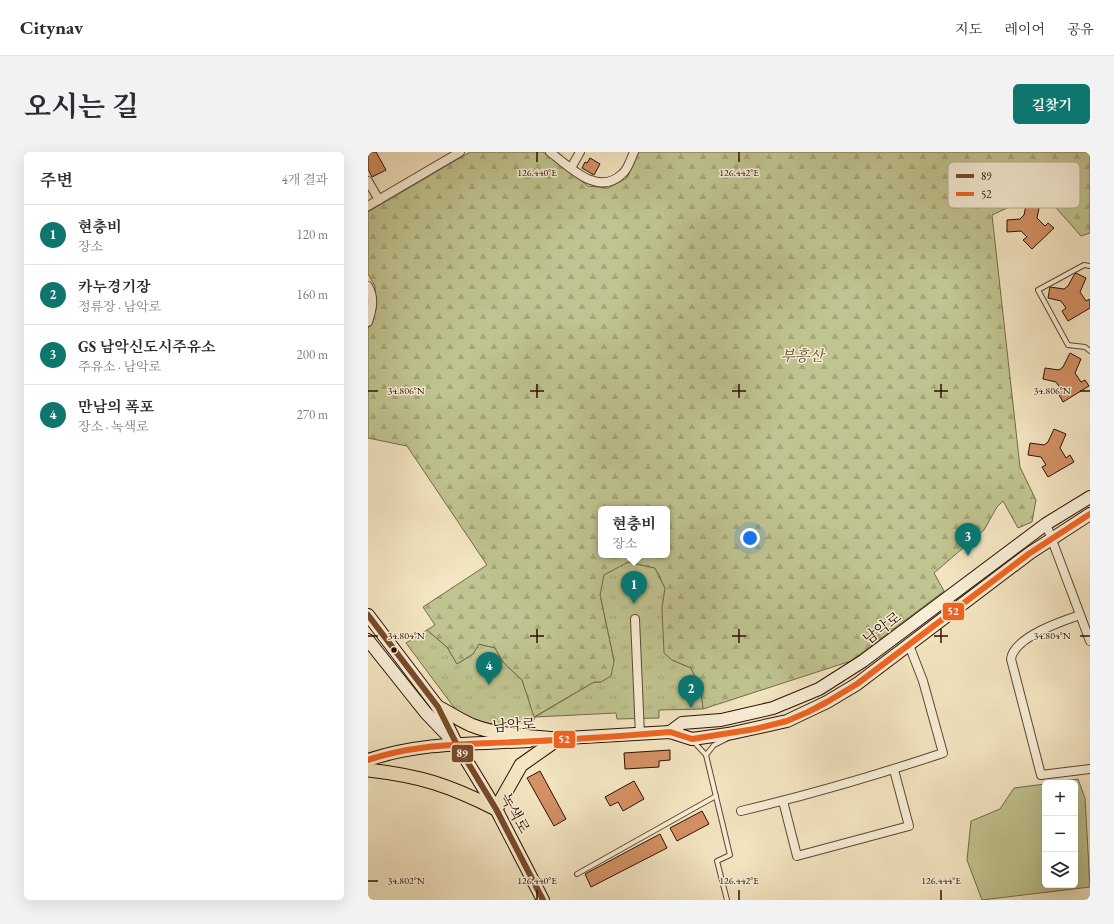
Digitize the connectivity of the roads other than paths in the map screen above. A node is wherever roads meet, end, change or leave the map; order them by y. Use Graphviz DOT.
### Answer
graph roads {
  1 [pos="460,152"];
  2 [pos="550,152"];
  3 [pos="580,152"];
  4 [pos="634,152"];
  5 [pos="571,168"];
  6 [pos="368,181"];
  7 [pos="379,200"];
  8 [pos="368,206"];
  9 [pos="1090,266"];
  10 [pos="368,286"];
  11 [pos="368,322"];
  12 [pos="1088,347"];
  13 [pos="1090,351"];
  14 [pos="1090,497"];
  15 [pos="1090,514"];
  16 [pos="1046,524"];
  17 [pos="1051,538"];
  18 [pos="368,615"];
  19 [pos="1080,615"];
  20 [pos="635,619"];
  21 [pos="368,640"];
  22 [pos="1090,641"];
  23 [pos="909,645"];
  24 [pos="438,707"];
  25 [pos="670,732"];
  26 [pos="738,733"];
  27 [pos="640,735"];
  28 [pos="558,739"];
  29 [pos="692,739"];
  30 [pos="456,743"];
  31 [pos="706,755"];
  32 [pos="368,760"];
  33 [pos="1090,769"];
  34 [pos="368,770"];
  35 [pos="894,770"];
  36 [pos="716,796"];
  37 [pos="783,801"];
  38 [pos="496,809"];
  39 [pos="741,811"];
  40 [pos="577,874"];
  41 [pos="543,900"];
  42 [pos="727,900"];
  1 -- 7 [label="street"];
  2 -- 5 [label="street"];
  3 -- 5 [label="street"];
  4 -- 5 [label="street"];
  6 -- 7 [label="street"];
  7 -- 8 [label="street"];
  9 -- 12 [label="lane"];
  10 -- 11 [label="street"];
  12 -- 13 [label="lane"];
  14 -- 16 [label="street, 남악로"];
  15 -- 17 [label="street, 남악로"];
  16 -- 17 [label="street"];
  16 -- 25 [label="street, 남악로"];
  17 -- 19 [label="street"];
  17 -- 23 [label="street, 남악로"];
  18 -- 24 [label="street, 녹색로"];
  19 -- 22 [label="street"];
  19 -- 33 [label="street"];
  20 -- 27 [label="street"];
  21 -- 30 [label="street, 녹색로"];
  23 -- 26 [label="street, 남악로"];
  23 -- 35 [label="street"];
  24 -- 28 [label="main road"];
  24 -- 30 [label="street, 녹색로"];
  25 -- 27 [label="street, 남악로"];
  25 -- 29 [label="street, 남악로"];
  26 -- 29 [label="street, 남악로"];
  26 -- 31 [label="lane"];
  27 -- 28 [label="street, 남악로"];
  28 -- 30 [label="street, 남악로"];
  28 -- 38 [label="main road"];
  29 -- 31 [label="lane"];
  30 -- 32 [label="street, 남악로"];
  30 -- 38 [label="street, 녹색로"];
  31 -- 36 [label="lane"];
  34 -- 38 [label="main road"];
  35 -- 37 [label="street"];
  35 -- 37 [label="street"];
  36 -- 40 [label="lane"];
  36 -- 42 [label="lane"];
  37 -- 39 [label="street"];
  38 -- 41 [label="street, 녹색로"];
}
